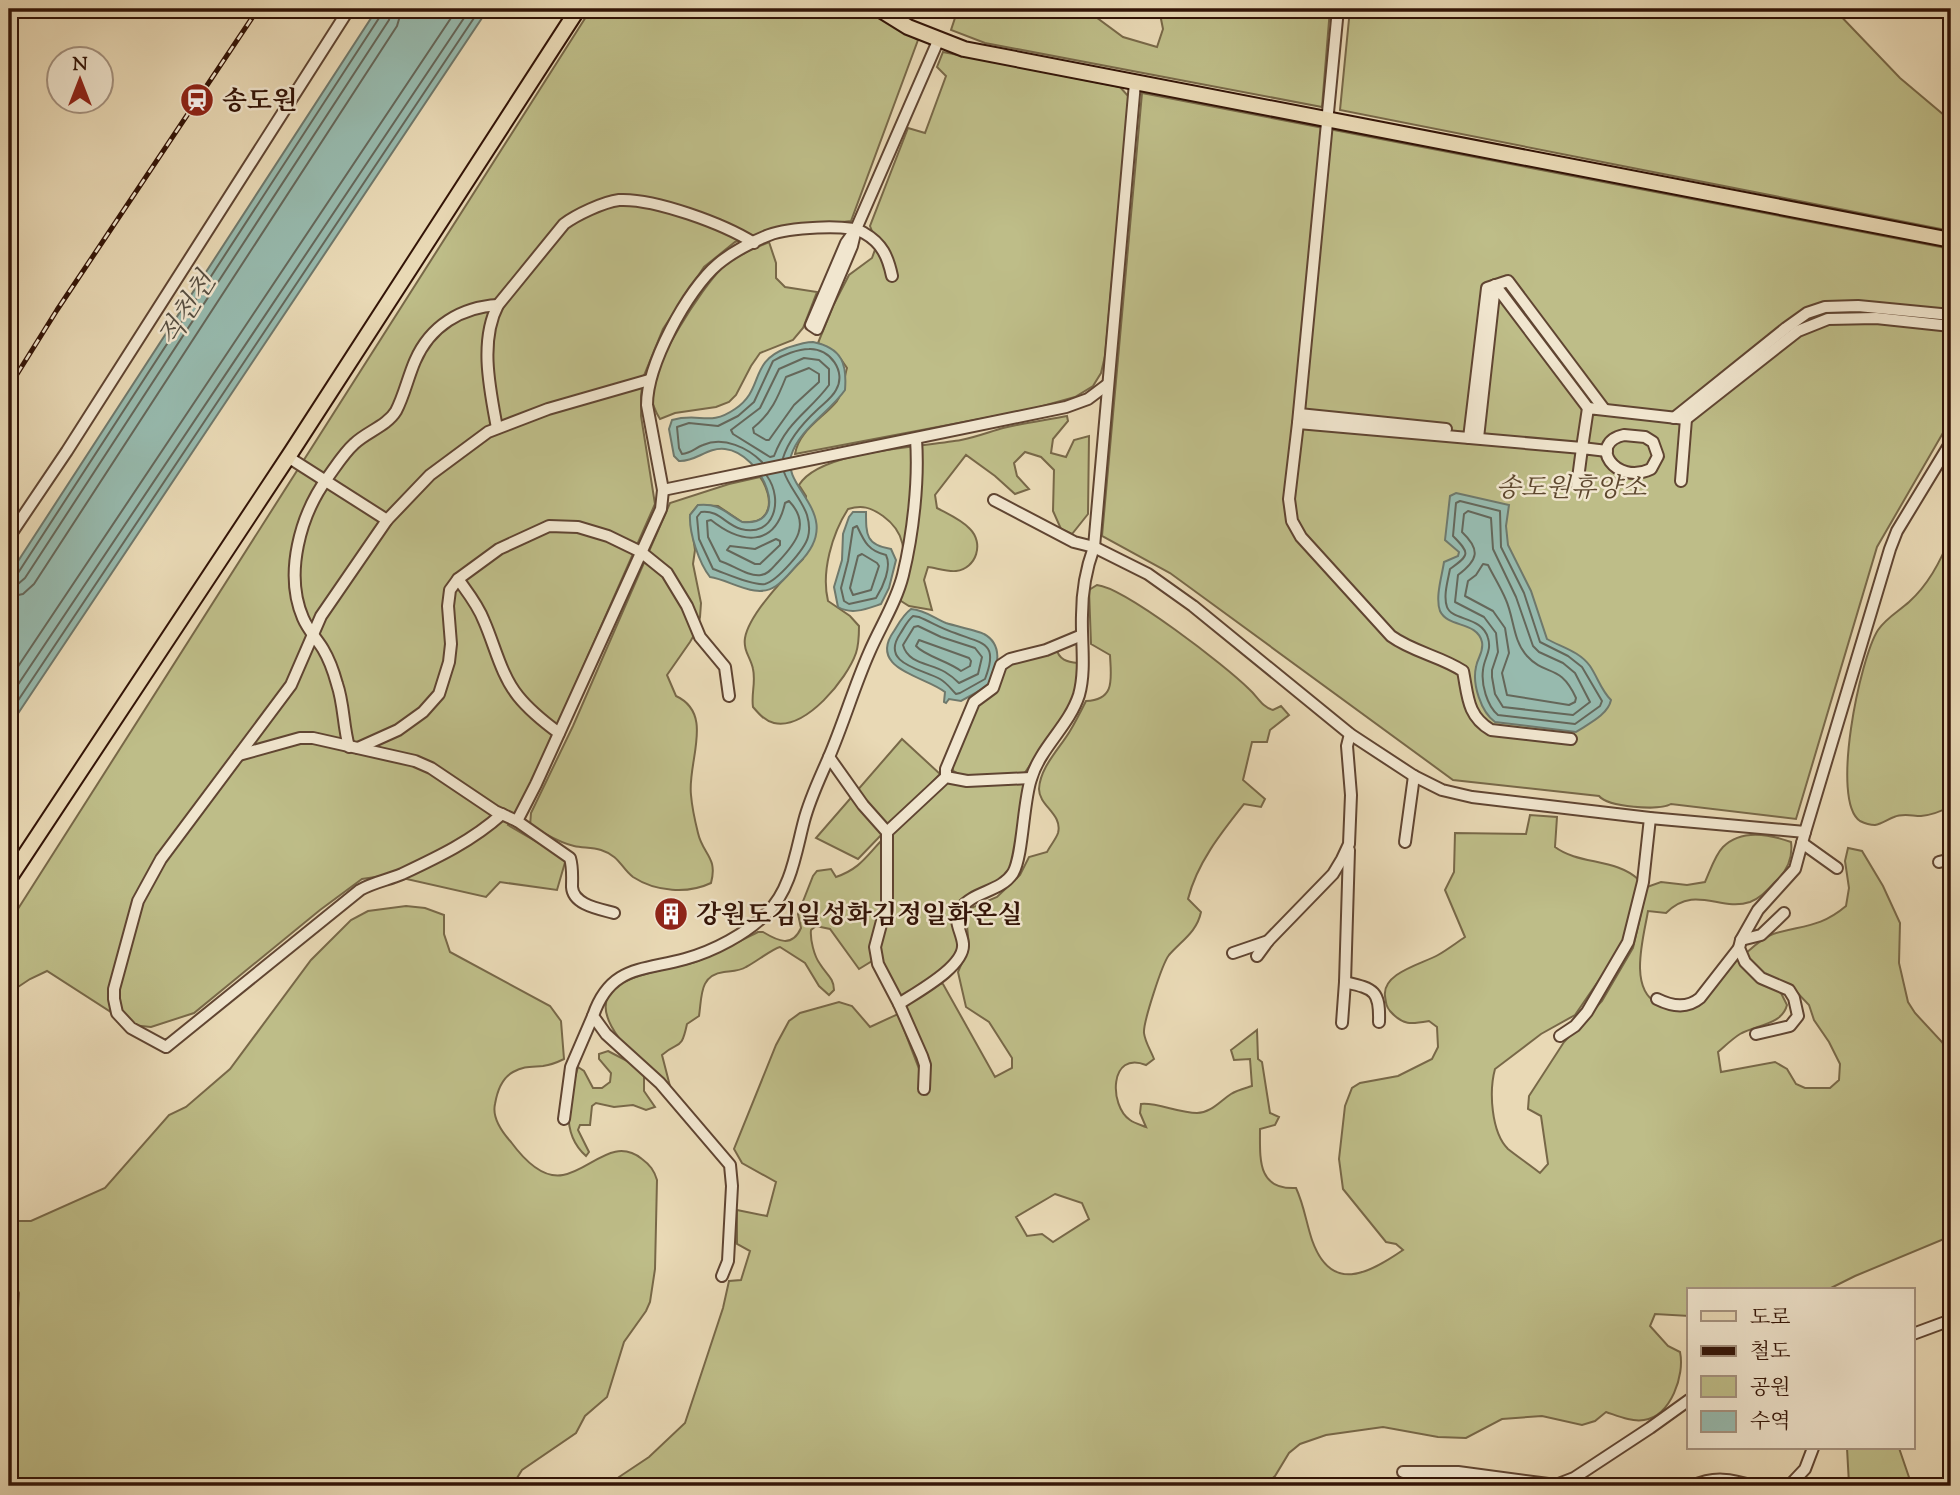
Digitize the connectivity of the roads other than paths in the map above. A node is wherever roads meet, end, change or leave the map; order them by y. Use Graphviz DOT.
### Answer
graph roads {
  1 [pos="349,9"];
  2 [pos="578,9"];
  3 [pos="879,9"];
  4 [pos="1338,9"];
  5 [pos="938,41"];
  6 [pos="1135,83"];
  7 [pos="1327,120"];
  8 [pos="856,229"];
  9 [pos="1951,240"];
  10 [pos="754,243"];
  11 [pos="892,276"];
  12 [pos="1495,285"];
  13 [pos="498,305"];
  14 [pos="1951,315"];
  15 [pos="1951,326"];
  16 [pos="649,380"];
  17 [pos="1108,384"];
  18 [pos="1588,408"];
  19 [pos="1604,409"];
  20 [pos="1637,413"];
  21 [pos="1674,418"];
  22 [pos="1299,419"];
  23 [pos="1686,419"];
  24 [pos="497,428"];
  25 [pos="1474,435"];
  26 [pos="1634,436"];
  27 [pos="916,439"];
  28 [pos="1951,442"];
  29 [pos="1582,448"];
  30 [pos="1607,451"];
  31 [pos="1658,456"];
  32 [pos="288,457"];
  33 [pos="1683,458"];
  34 [pos="325,480"];
  35 [pos="1681,481"];
  36 [pos="1577,486"];
  37 [pos="663,490"];
  38 [pos="994,500"];
  39 [pos="387,520"];
  40 [pos="9,537"];
  41 [pos="1094,547"];
  42 [pos="641,552"];
  43 [pos="458,579"];
  44 [pos="1082,635"];
  45 [pos="313,636"];
  46 [pos="729,696"];
  47 [pos="559,733"];
  48 [pos="1350,734"];
  49 [pos="1571,739"];
  50 [pos="354,748"];
  51 [pos="239,755"];
  52 [pos="829,757"];
  53 [pos="1413,776"];
  54 [pos="946,777"];
  55 [pos="1031,778"];
  56 [pos="502,814"];
  57 [pos="1650,818"];
  58 [pos="517,821"];
  59 [pos="887,832"];
  60 [pos="1804,837"];
  61 [pos="1405,842"];
  62 [pos="1349,844"];
  63 [pos="1951,859"];
  64 [pos="1939,862"];
  65 [pos="1838,868"];
  66 [pos="9,879"];
  67 [pos="1784,913"];
  68 [pos="614,914"];
  69 [pos="1268,941"];
  70 [pos="1740,944"];
  71 [pos="1233,953"];
  72 [pos="1257,956"];
  73 [pos="1345,982"];
  74 [pos="1657,999"];
  75 [pos="899,1004"];
  76 [pos="593,1016"];
  77 [pos="1379,1022"];
  78 [pos="1342,1023"];
  79 [pos="1756,1034"];
  80 [pos="1560,1036"];
  81 [pos="924,1089"];
  82 [pos="564,1119"];
  83 [pos="722,1276"];
  84 [pos="1951,1320"];
  85 [pos="1914,1334"];
  86 [pos="1687,1401"];
  87 [pos="1812,1450"];
  88 [pos="1403,1472"];
  89 [pos="1693,1486"];
  90 [pos="1753,1486"];
  91 [pos="1790,1486"];
  1 -- 40 [label="street"];
  2 -- 32 [label="main road"];
  3 -- 5 [label="main road"];
  4 -- 7 [label="street"];
  5 -- 6 [label="main road"];
  5 -- 8 [label="street"];
  6 -- 7 [label="main road"];
  6 -- 17 [label="street"];
  7 -- 9 [label="main road"];
  7 -- 22 [label="street"];
  8 -- 8 [label="street"];
  8 -- 10 [label="street"];
  8 -- 11 [label="street"];
  10 -- 13 [label="street"];
  10 -- 16 [label="street"];
  12 -- 18 [label="street"];
  12 -- 19 [label="street"];
  12 -- 25 [label="street"];
  13 -- 24 [label="street"];
  13 -- 34 [label="street"];
  14 -- 21 [label="street"];
  15 -- 23 [label="street"];
  16 -- 24 [label="street"];
  16 -- 37 [label="street"];
  17 -- 27 [label="street"];
  17 -- 41 [label="street"];
  18 -- 19 [label="street"];
  18 -- 29 [label="street"];
  19 -- 20 [label="street"];
  20 -- 21 [label="street"];
  20 -- 26 [label="street"];
  21 -- 23 [label="street"];
  22 -- 25 [label="street"];
  22 -- 49 [label="street"];
  23 -- 33 [label="street"];
  24 -- 39 [label="street"];
  25 -- 29 [label="street"];
  26 -- 30 [label="street"];
  26 -- 31 [label="street"];
  27 -- 37 [label="street"];
  27 -- 52 [label="street"];
  28 -- 60 [label="street"];
  29 -- 30 [label="street"];
  29 -- 36 [label="street"];
  30 -- 31 [label="street"];
  31 -- 33 [label="street"];
  32 -- 34 [label="street"];
  32 -- 66 [label="main road"];
  33 -- 35 [label="street"];
  34 -- 39 [label="street"];
  34 -- 45 [label="street"];
  37 -- 42 [label="street"];
  38 -- 41 [label="street"];
  39 -- 45 [label="street"];
  41 -- 44 [label="street"];
  41 -- 48 [label="street"];
  42 -- 43 [label="street"];
  42 -- 46 [label="street"];
  42 -- 47 [label="street"];
  43 -- 47 [label="street"];
  43 -- 50 [label="street"];
  44 -- 54 [label="street"];
  44 -- 55 [label="street"];
  45 -- 50 [label="street"];
  45 -- 51 [label="street"];
  47 -- 58 [label="street"];
  48 -- 53 [label="street"];
  48 -- 62 [label="street"];
  50 -- 51 [label="street"];
  50 -- 56 [label="street"];
  51 -- 56 [label="street"];
  52 -- 59 [label="street"];
  52 -- 76 [label="street"];
  53 -- 57 [label="street"];
  53 -- 61 [label="street"];
  54 -- 55 [label="street"];
  54 -- 59 [label="street"];
  55 -- 75 [label="street"];
  56 -- 58 [label="street"];
  57 -- 60 [label="street"];
  57 -- 80 [label="street"];
  58 -- 68 [label="street"];
  59 -- 75 [label="street"];
  60 -- 65 [label="street"];
  60 -- 70 [label="street"];
  62 -- 69 [label="street"];
  62 -- 73 [label="street"];
  63 -- 64 [label="street"];
  67 -- 70 [label="street"];
  69 -- 71 [label="street"];
  69 -- 72 [label="street"];
  70 -- 74 [label="street"];
  70 -- 79 [label="street"];
  73 -- 77 [label="street"];
  73 -- 78 [label="street"];
  75 -- 81 [label="street"];
  76 -- 82 [label="street"];
  76 -- 83 [label="street"];
  84 -- 85 [label="street"];
  86 -- 88 [label="street"];
  87 -- 91 [label="street"];
  89 -- 90 [label="street"];
}
